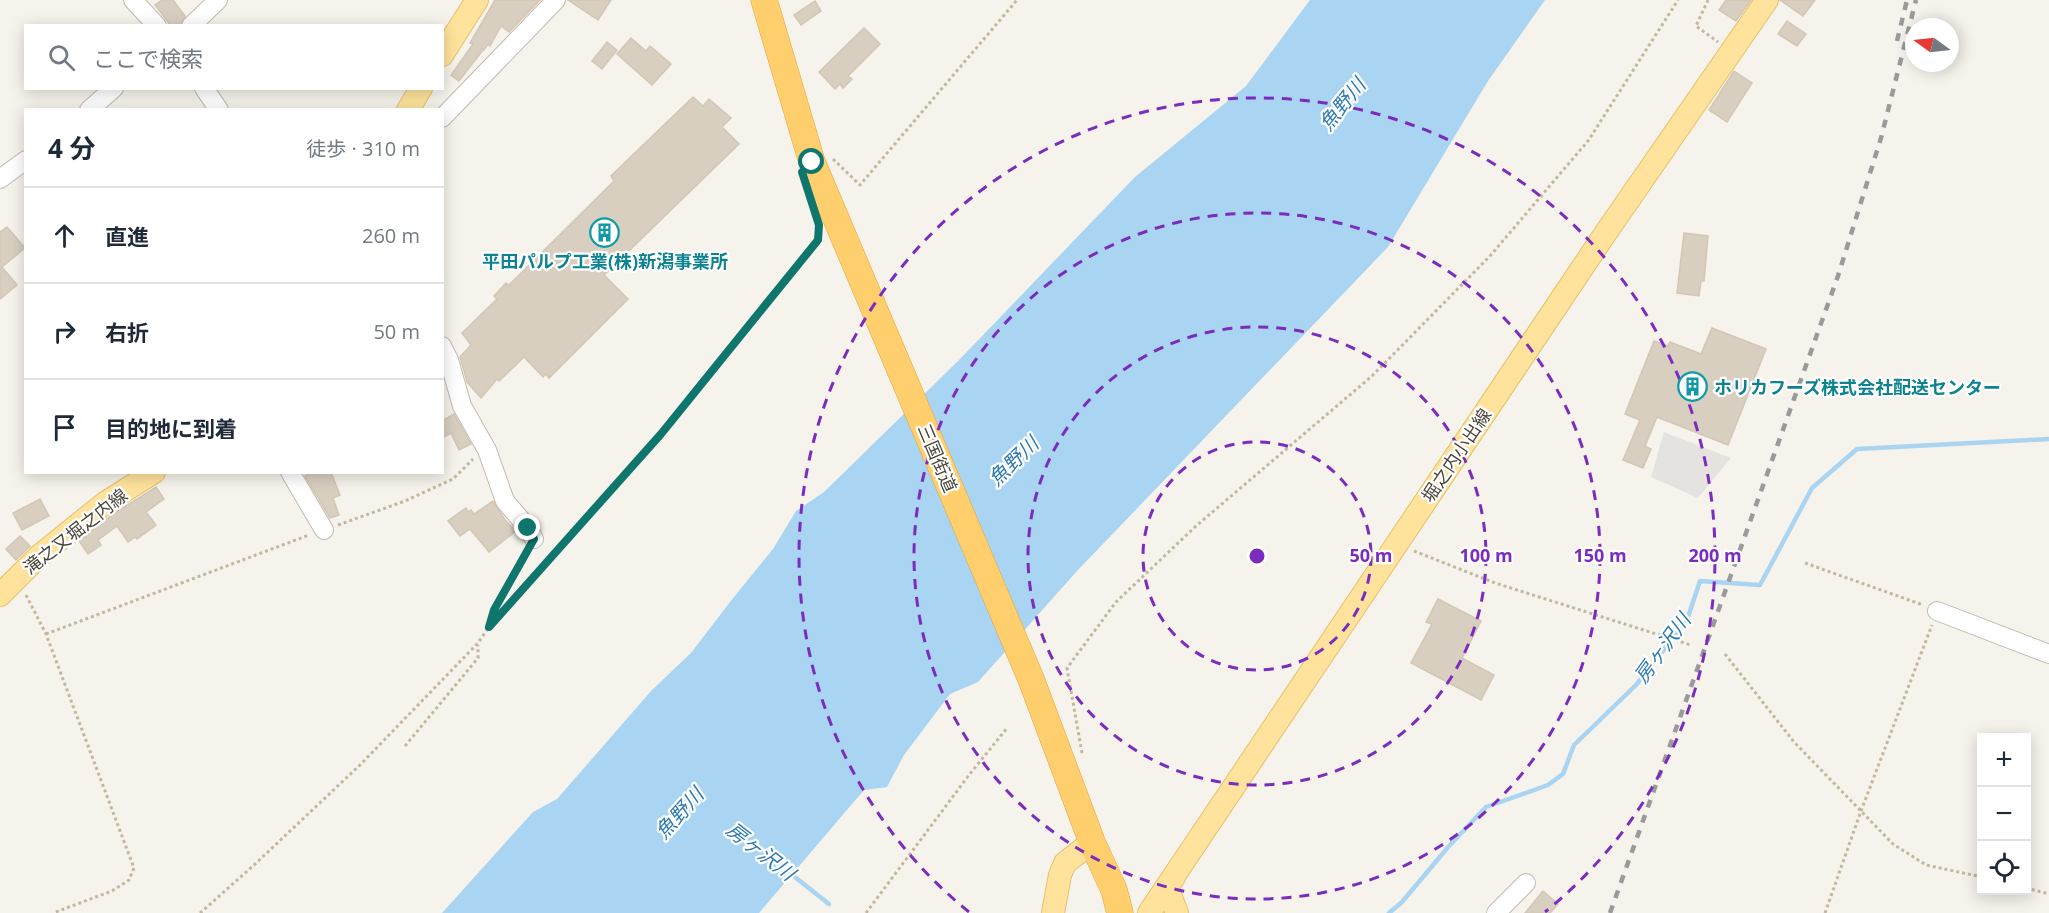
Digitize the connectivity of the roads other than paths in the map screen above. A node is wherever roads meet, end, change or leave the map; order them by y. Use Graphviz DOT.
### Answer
graph roads {
  1 [pos="133,0"];
  2 [pos="218,0"];
  3 [pos="477,0"];
  4 [pos="556,0"];
  5 [pos="764,0"];
  6 [pos="1767,0"];
  7 [pos="155,24"];
  8 [pos="193,24"];
  9 [pos="444,52"];
  10 [pos="112,90"];
  11 [pos="205,90"];
  12 [pos="420,90"];
  13 [pos="91,108"];
  14 [pos="218,108"];
  15 [pos="409,108"];
  16 [pos="444,116"];
  17 [pos="24,161"];
  18 [pos="0,179"];
  19 [pos="444,350"];
  20 [pos="151,474"];
  21 [pos="291,474"];
  22 [pos="324,530"];
  23 [pos="534,539"];
  24 [pos="0,595"];
  25 [pos="1937,611"];
  26 [pos="2049,654"];
  27 [pos="1092,842"];
  28 [pos="1526,883"];
  29 [pos="1167,887"];
  30 [pos="1117,902"];
  31 [pos="1053,913"];
  32 [pos="1149,913"];
  33 [pos="1177,913"];
  34 [pos="1496,913"];
  1 -- 7 [label="street"];
  2 -- 8 [label="street"];
  3 -- 9 [label="main road"];
  4 -- 16 [label="street"];
  5 -- 27 [label="highway, 三国街道"];
  6 -- 29 [label="main road, 堀之内小出線"];
  10 -- 13 [label="street"];
  11 -- 14 [label="street"];
  12 -- 15 [label="main road"];
  17 -- 18 [label="street"];
  19 -- 23 [label="street"];
  20 -- 24 [label="main road, 滝之又堀之内線"];
  21 -- 22 [label="street"];
  25 -- 26 [label="street"];
  27 -- 30 [label="highway, 三国街道"];
  27 -- 31 [label="main road"];
  28 -- 34 [label="street"];
  29 -- 32 [label="main road, 堀之内小出線"];
  29 -- 33 [label="main road"];
}
